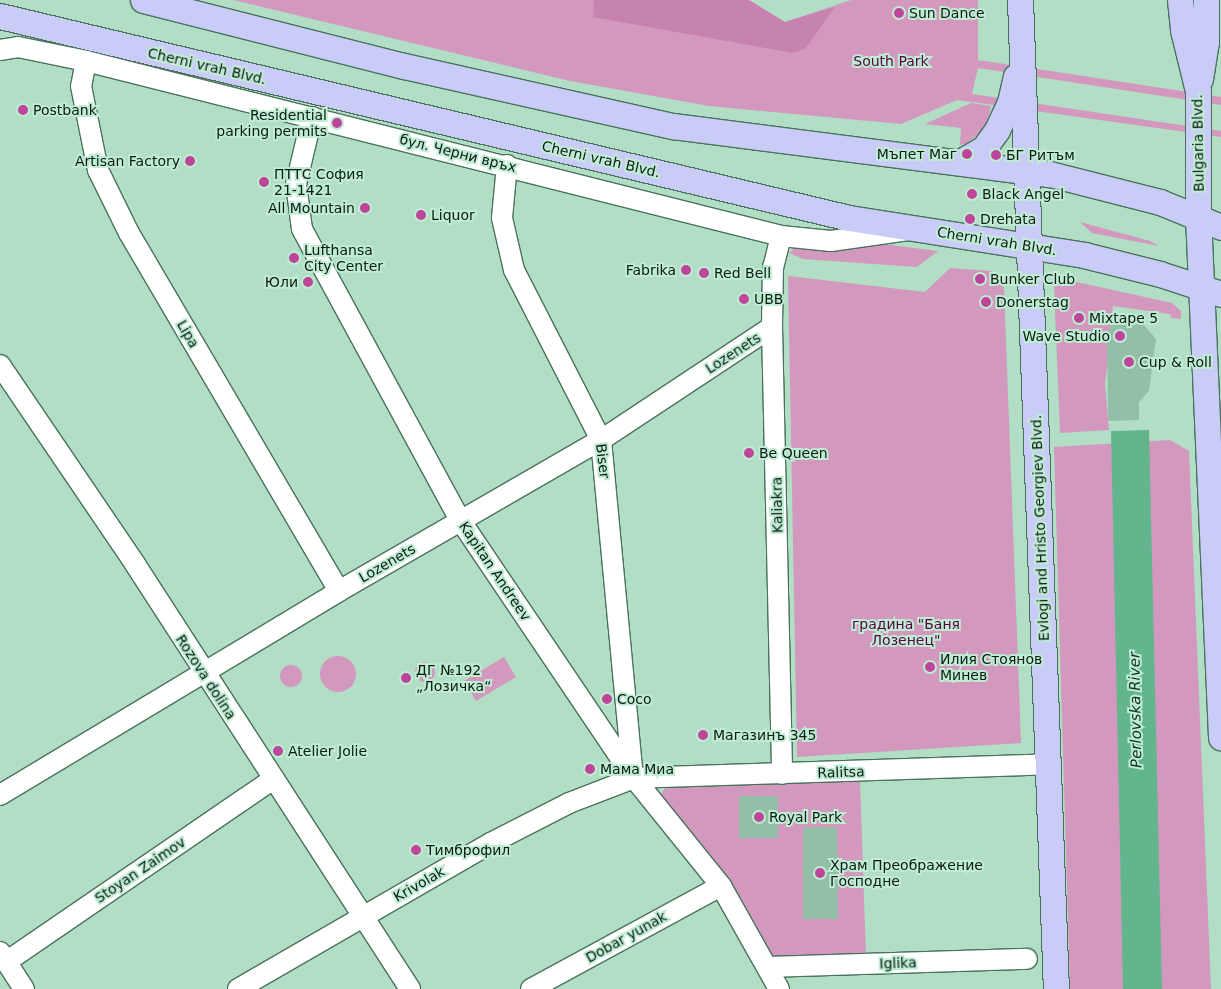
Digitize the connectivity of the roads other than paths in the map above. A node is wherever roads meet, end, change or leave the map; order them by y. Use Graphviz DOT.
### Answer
graph roads {
  1 [pos="143,0"];
  2 [pos="1020,0"];
  3 [pos="1180,0"];
  4 [pos="1206,0"];
  5 [pos="0,16"];
  6 [pos="0,50"];
  7 [pos="1020,58"];
  8 [pos="86,61"];
  9 [pos="1198,91"];
  10 [pos="312,117"];
  11 [pos="960,162"];
  12 [pos="507,165"];
  13 [pos="1029,170"];
  14 [pos="1198,216"];
  15 [pos="1221,227"];
  16 [pos="918,228"];
  17 [pos="781,236"];
  18 [pos="1030,246"];
  19 [pos="1212,291"];
  20 [pos="772,327"];
  21 [pos="0,365"];
  22 [pos="601,440"];
  23 [pos="460,520"];
  24 [pos="339,591"];
  25 [pos="1220,664"];
  26 [pos="204,675"];
  27 [pos="1221,737"];
  28 [pos="1048,764"];
  29 [pos="782,774"];
  30 [pos="634,778"];
  31 [pos="273,779"];
  32 [pos="0,795"];
  33 [pos="721,886"];
  34 [pos="364,915"];
  35 [pos="3,957"];
  36 [pos="1027,959"];
  37 [pos="769,967"];
  38 [pos="24,989"];
  39 [pos="238,989"];
  40 [pos="410,989"];
  41 [pos="531,989"];
  42 [pos="779,989"];
  43 [pos="1056,989"];
  1 -- 11 [label="main road"];
  2 -- 7 [label="main road"];
  3 -- 9 [label="main road, Bulgaria Blvd."];
  4 -- 9 [label="main road"];
  5 -- 16 [label="main road, Cherni vrah Blvd."];
  6 -- 8 [label="street, бул. Черни връх"];
  7 -- 11 [label="main road"];
  7 -- 13 [label="main road"];
  8 -- 10 [label="street, бул. Черни връх"];
  8 -- 24 [label="street, Lipa"];
  9 -- 14 [label="main road, Bulgaria Blvd."];
  10 -- 12 [label="street, бул. Черни връх"];
  10 -- 23 [label="street, Kapitan Andreev"];
  11 -- 13 [label="main road"];
  12 -- 17 [label="street, бул. Черни връх"];
  12 -- 22 [label="street, Biser"];
  13 -- 14 [label="main road"];
  13 -- 18 [label="main road"];
  14 -- 15 [label="main road"];
  14 -- 19 [label="main road, Bulgaria Blvd."];
  16 -- 17 [label="street, бул. Черни връх"];
  16 -- 18 [label="main road, Cherni vrah Blvd."];
  17 -- 20 [label="street, Kaliakra"];
  18 -- 19 [label="main road, Cherni vrah Blvd."];
  18 -- 28 [label="main road, Evlogi and Hristo Georgiev Blvd."];
  19 -- 25 [label="main road"];
  20 -- 22 [label="street, Lozenets"];
  20 -- 29 [label="street, Kaliakra"];
  21 -- 26 [label="street, Rozova dolina"];
  22 -- 23 [label="street, Lozenets"];
  22 -- 30 [label="street, Biser"];
  23 -- 24 [label="street, Lozenets"];
  23 -- 30 [label="street, Kapitan Andreev"];
  24 -- 26 [label="street, Lozenets"];
  25 -- 27 [label="main road"];
  26 -- 31 [label="street, Rozova dolina"];
  26 -- 32 [label="street, Lozenets"];
  28 -- 29 [label="street, Ralitsa"];
  28 -- 43 [label="main road, Evlogi and Hristo Georgiev Blvd."];
  29 -- 30 [label="street, Ralitsa"];
  30 -- 33 [label="street, Kapitan Andreev"];
  30 -- 34 [label="street, Krivolak"];
  31 -- 34 [label="street, Rozova dolina"];
  31 -- 35 [label="street, Stoyan Zaimov"];
  33 -- 37 [label="street, Kapitan Andreev"];
  33 -- 41 [label="street, Dobar yunak"];
  34 -- 39 [label="street, Krivolak"];
  34 -- 40 [label="street, Rozova dolina"];
  35 -- 38 [label="street"];
  36 -- 37 [label="street, Iglika"];
  37 -- 42 [label="street, Kapitan Andreev"];
}
